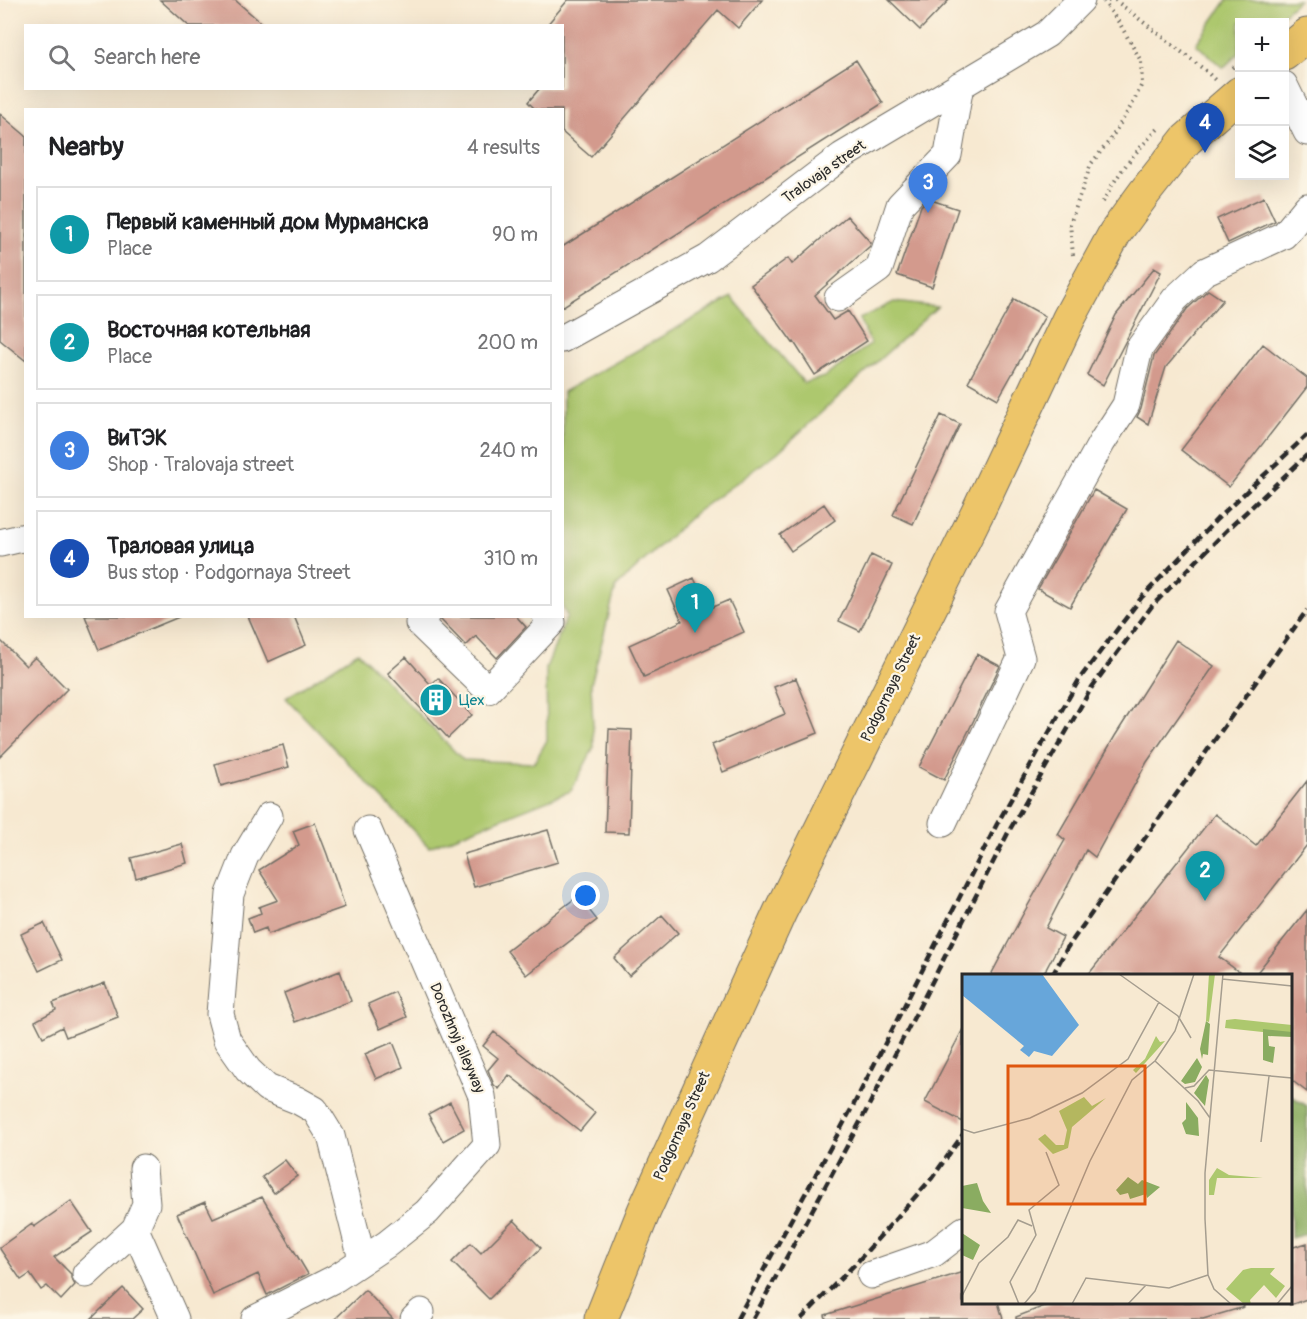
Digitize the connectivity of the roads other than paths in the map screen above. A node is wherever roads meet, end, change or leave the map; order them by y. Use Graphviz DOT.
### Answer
graph roads {
  1 [pos="1093,1"];
  2 [pos="1307,35"];
  3 [pos="1289,50"];
  4 [pos="1307,80"];
  5 [pos="1289,84"];
  6 [pos="960,85"];
  7 [pos="1289,95"];
  8 [pos="1235,97"];
  9 [pos="1307,132"];
  10 [pos="1307,207"];
  11 [pos="838,298"];
  12 [pos="564,338"];
  13 [pos="24,537"];
  14 [pos="0,543"];
  15 [pos="422,618"];
  16 [pos="548,618"];
  17 [pos="269,816"];
  18 [pos="944,823"];
  19 [pos="368,830"];
  20 [pos="143,1168"];
  21 [pos="135,1229"];
  22 [pos="962,1231"];
  23 [pos="362,1259"];
  24 [pos="86,1274"];
  25 [pos="871,1275"];
  26 [pos="175,1319"];
  27 [pos="255,1319"];
  28 [pos="601,1319"];
  1 -- 6 [label="street, Tralovaja street"];
  2 -- 3 [label="main road"];
  4 -- 5 [label="street"];
  6 -- 11 [label="street"];
  6 -- 12 [label="street, Tralovaja street"];
  7 -- 9 [label="street"];
  8 -- 28 [label="main road, Podgornaya Street"];
  10 -- 18 [label="street"];
  13 -- 14 [label="street"];
  15 -- 16 [label="street"];
  17 -- 23 [label="street"];
  19 -- 23 [label="street, Dorozhnyj alleyway"];
  20 -- 21 [label="street"];
  21 -- 24 [label="street"];
  21 -- 26 [label="street"];
  22 -- 25 [label="street"];
  23 -- 27 [label="street, Dorozhnyj alleyway"];
}
